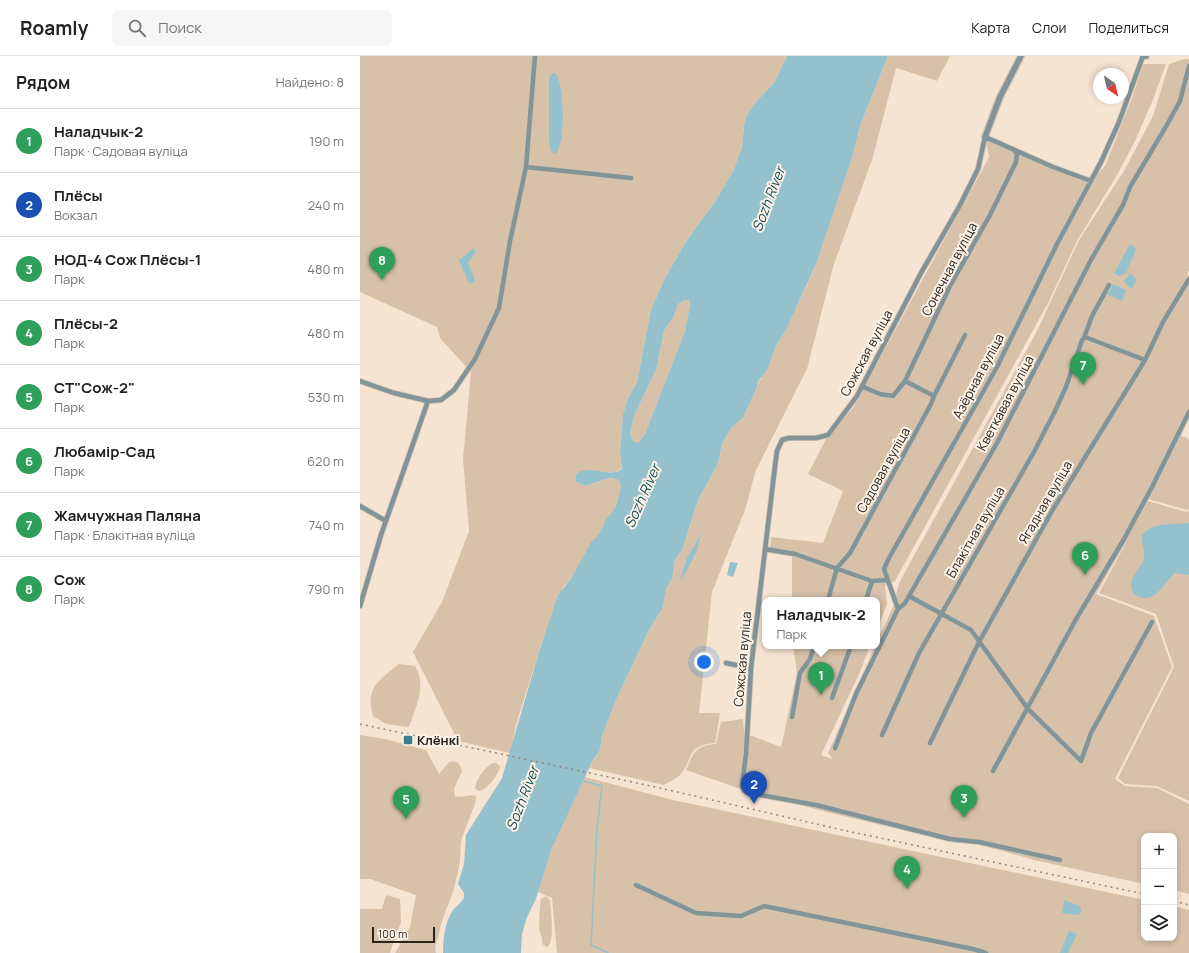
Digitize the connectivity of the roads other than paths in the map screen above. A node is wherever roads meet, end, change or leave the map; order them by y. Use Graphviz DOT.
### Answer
graph roads {
  1 [pos="535,56"];
  2 [pos="1021,56"];
  3 [pos="1143,56"];
  4 [pos="1146,56"];
  5 [pos="1189,66"];
  6 [pos="985,137"];
  7 [pos="1015,151"];
  8 [pos="526,167"];
  9 [pos="631,178"];
  10 [pos="1091,181"];
  11 [pos="1189,279"];
  12 [pos="1109,285"];
  13 [pos="965,335"];
  14 [pos="1084,338"];
  15 [pos="1144,360"];
  16 [pos="360,381"];
  17 [pos="905,381"];
  18 [pos="862,387"];
  19 [pos="934,396"];
  20 [pos="428,402"];
  21 [pos="1189,412"];
  22 [pos="360,506"];
  23 [pos="386,521"];
  24 [pos="765,549"];
  25 [pos="837,568"];
  26 [pos="887,580"];
  27 [pos="872,581"];
  28 [pos="909,596"];
  29 [pos="829,597"];
  30 [pos="867,597"];
  31 [pos="360,606"];
  32 [pos="898,609"];
  33 [pos="942,613"];
  34 [pos="1152,622"];
  35 [pos="979,642"];
  36 [pos="880,645"];
  37 [pos="813,649"];
  38 [pos="850,649"];
  39 [pos="878,649"];
  40 [pos="726,663"];
  41 [pos="751,668"];
  42 [pos="832,698"];
  43 [pos="1028,709"];
  44 [pos="792,717"];
  45 [pos="882,735"];
  46 [pos="930,742"];
  47 [pos="835,748"];
  48 [pos="993,771"];
  49 [pos="1060,860"];
  50 [pos="636,885"];
  51 [pos="986,953"];
  1 -- 8 [label="street"];
  2 -- 6 [label="street"];
  3 -- 4 [label="street"];
  3 -- 10 [label="street, Азёрная вуліца"];
  5 -- 28 [label="street, Кветкавая вуліца"];
  6 -- 7 [label="street"];
  6 -- 18 [label="street, Сожская вуліца"];
  7 -- 10 [label="street"];
  7 -- 17 [label="street, Сонечная вуліца"];
  8 -- 9 [label="street"];
  8 -- 20 [label="street"];
  10 -- 26 [label="street, Азёрная вуліца"];
  11 -- 15 [label="street, Ягадная вуліца"];
  12 -- 14 [label="street, Блакітная вуліца"];
  13 -- 19 [label="street, Садовая вуліца"];
  14 -- 15 [label="street"];
  14 -- 33 [label="street, Блакітная вуліца"];
  15 -- 35 [label="street, Ягадная вуліца"];
  16 -- 20 [label="street"];
  17 -- 18 [label="street, Сонечная вуліца"];
  17 -- 19 [label="street"];
  18 -- 24 [label="street, Сожская вуліца"];
  19 -- 25 [label="street, Садовая вуліца"];
  20 -- 23 [label="street"];
  21 -- 43 [label="street"];
  22 -- 23 [label="street"];
  23 -- 31 [label="street"];
  24 -- 25 [label="street"];
  24 -- 41 [label="street, Сожская вуліца"];
  25 -- 27 [label="street"];
  25 -- 29 [label="street"];
  26 -- 27 [label="street"];
  26 -- 32 [label="street"];
  27 -- 30 [label="street"];
  28 -- 32 [label="street, Кветкавая вуліца"];
  28 -- 33 [label="street"];
  32 -- 36 [label="street, Кветкавая вуліца"];
  33 -- 35 [label="street"];
  33 -- 45 [label="street, Блакітная вуліца"];
  34 -- 43 [label="street"];
  35 -- 43 [label="street"];
  35 -- 46 [label="street, Ягадная вуліца"];
  37 -- 44 [label="street"];
  38 -- 42 [label="street"];
  39 -- 47 [label="street, Кветкавая вуліца"];
  40 -- 41 [label="street"];
  41 -- 49 [label="street, Сожская вуліца"];
  43 -- 48 [label="street"];
  50 -- 51 [label="street"];
}
